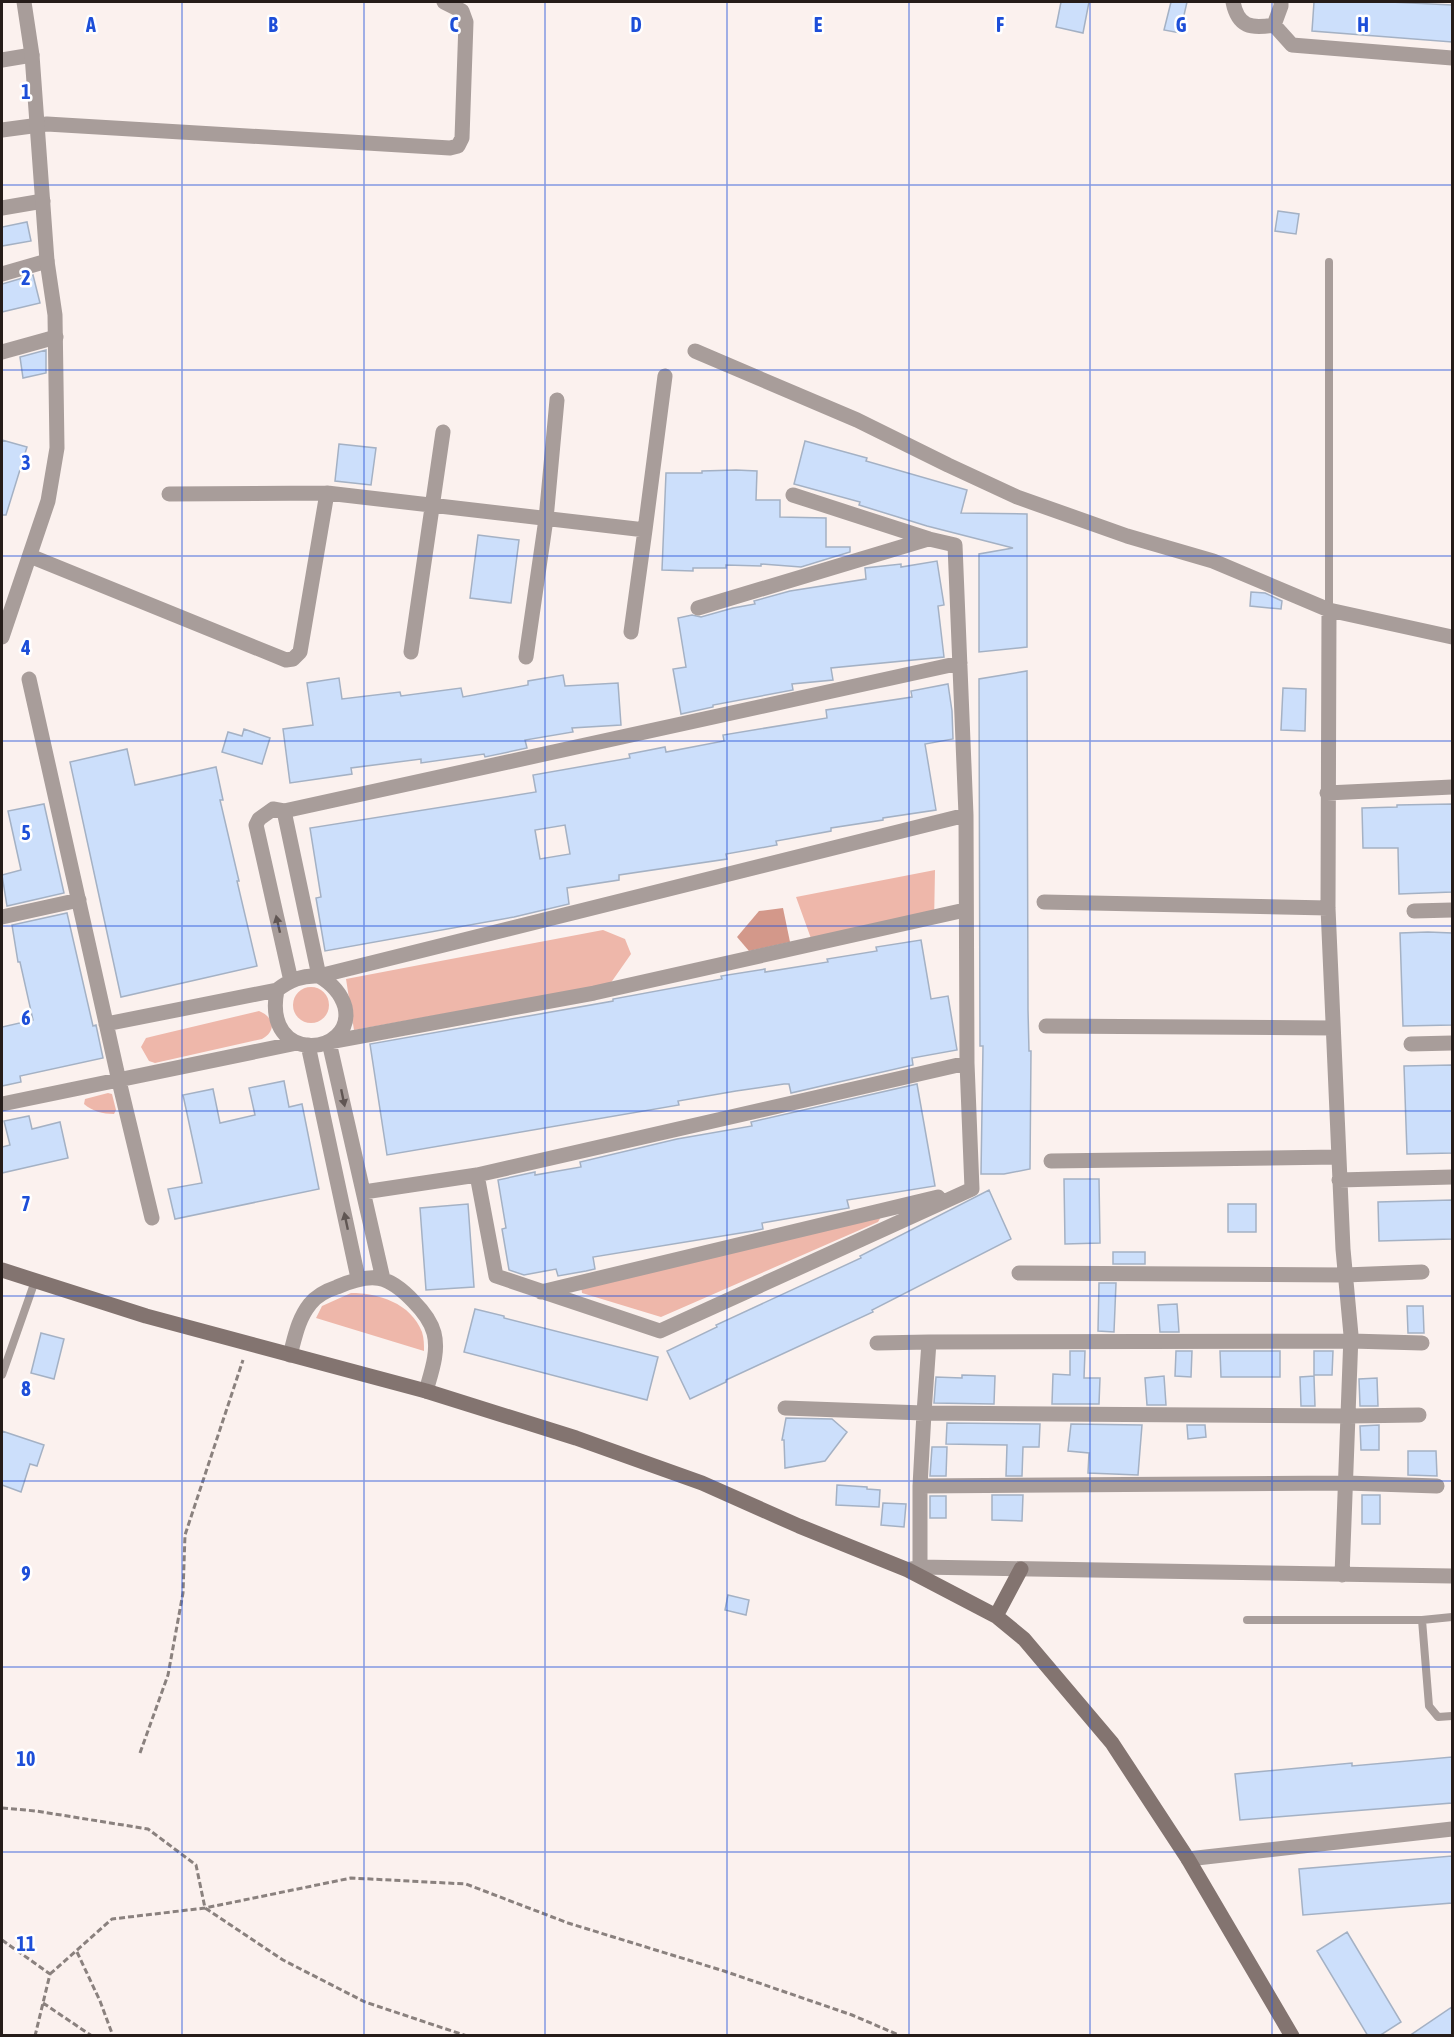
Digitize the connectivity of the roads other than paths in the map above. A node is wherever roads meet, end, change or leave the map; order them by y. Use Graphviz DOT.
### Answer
graph roads {
  1 [pos="24,2"];
  2 [pos="444,2"];
  3 [pos="1233,2"];
  4 [pos="1281,2"];
  5 [pos="1274,25"];
  6 [pos="32,55"];
  7 [pos="1452,58"];
  8 [pos="2,60"];
  9 [pos="36,124"];
  10 [pos="2,130"];
  11 [pos="43,201"];
  12 [pos="2,208"];
  13 [pos="47,261"];
  14 [pos="1329,262"];
  15 [pos="2,274"];
  16 [pos="56,337"];
  17 [pos="695,351"];
  18 [pos="2,352"];
  19 [pos="665,376"];
  20 [pos="557,400"];
  21 [pos="443,432"];
  22 [pos="327,493"];
  23 [pos="169,494"];
  24 [pos="793,495"];
  25 [pos="433,505"];
  26 [pos="546,519"];
  27 [pos="645,530"];
  28 [pos="929,539"];
  29 [pos="30,556"];
  30 [pos="698,608"];
  31 [pos="1329,610"];
  32 [pos="631,632"];
  33 [pos="2,637"];
  34 [pos="1452,637"];
  35 [pos="411,652"];
  36 [pos="526,657"];
  37 [pos="960,663"];
  38 [pos="29,679"];
  39 [pos="1452,787"];
  40 [pos="1327,793"];
  41 [pos="284,811"];
  42 [pos="966,815"];
  43 [pos="78,900"];
  44 [pos="1044,902"];
  45 [pos="1328,908"];
  46 [pos="965,910"];
  47 [pos="1452,910"];
  48 [pos="1414,911"];
  49 [pos="2,917"];
  50 [pos="319,976"];
  51 [pos="291,981"];
  52 [pos="277,990"];
  53 [pos="106,1024"];
  54 [pos="1046,1026"];
  55 [pos="1333,1028"];
  56 [pos="329,1041"];
  57 [pos="1452,1043"];
  58 [pos="302,1044"];
  59 [pos="1411,1044"];
  60 [pos="967,1063"];
  61 [pos="119,1081"];
  62 [pos="2,1104"];
  63 [pos="1338,1157"];
  64 [pos="1051,1161"];
  65 [pos="477,1175"];
  66 [pos="1452,1177"];
  67 [pos="1339,1180"];
  68 [pos="972,1189"];
  69 [pos="364,1192"];
  70 [pos="152,1218"];
  71 [pos="2,1270"];
  72 [pos="1422,1272"];
  73 [pos="1019,1273"];
  74 [pos="1345,1275"];
  75 [pos="358,1278"];
  76 [pos="383,1279"];
  77 [pos="35,1281"];
  78 [pos="541,1292"];
  79 [pos="1351,1341"];
  80 [pos="929,1342"];
  81 [pos="877,1343"];
  82 [pos="1422,1343"];
  83 [pos="290,1355"];
  84 [pos="2,1375"];
  85 [pos="426,1391"];
  86 [pos="786,1408"];
  87 [pos="924,1413"];
  88 [pos="1419,1415"];
  89 [pos="1349,1416"];
  90 [pos="1346,1483"];
  91 [pos="920,1486"];
  92 [pos="1437,1486"];
  93 [pos="914,1569"];
  94 [pos="1021,1569"];
  95 [pos="1342,1575"];
  96 [pos="1452,1576"];
  97 [pos="996,1616"];
  98 [pos="1452,1617"];
  99 [pos="1247,1620"];
  100 [pos="1422,1620"];
  101 [pos="1452,1716"];
  102 [pos="1452,1829"];
  103 [pos="1188,1859"];
  104 [pos="1292,2036"];
  1 -- 6 [label="street"];
  2 -- 9 [label="street"];
  3 -- 5 [label="street"];
  4 -- 5 [label="street"];
  5 -- 7 [label="street"];
  6 -- 8 [label="street"];
  6 -- 9 [label="street"];
  9 -- 10 [label="street"];
  9 -- 11 [label="street"];
  11 -- 12 [label="street"];
  11 -- 13 [label="street"];
  13 -- 15 [label="street"];
  13 -- 16 [label="street"];
  14 -- 31 [label="lane"];
  16 -- 18 [label="street"];
  16 -- 29 [label="street"];
  17 -- 31 [label="street"];
  19 -- 27 [label="street"];
  20 -- 26 [label="street"];
  21 -- 25 [label="street"];
  22 -- 23 [label="street"];
  22 -- 25 [label="street"];
  22 -- 29 [label="street"];
  24 -- 28 [label="street"];
  25 -- 26 [label="street"];
  25 -- 35 [label="street"];
  26 -- 27 [label="street"];
  26 -- 36 [label="street"];
  27 -- 32 [label="street"];
  28 -- 30 [label="street"];
  28 -- 37 [label="street"];
  29 -- 33 [label="street"];
  31 -- 34 [label="street"];
  31 -- 40 [label="street"];
  37 -- 41 [label="street"];
  37 -- 42 [label="street"];
  38 -- 43 [label="street"];
  39 -- 40 [label="street"];
  40 -- 45 [label="street"];
  41 -- 50 [label="street"];
  51 -- 41 [label="street, one-way"];
  42 -- 46 [label="street"];
  42 -- 50 [label="street"];
  43 -- 49 [label="street"];
  43 -- 53 [label="street"];
  44 -- 45 [label="street"];
  45 -- 55 [label="street"];
  46 -- 56 [label="street"];
  46 -- 60 [label="street"];
  47 -- 48 [label="street"];
  50 -- 51 [label="street"];
  50 -- 56 [label="street"];
  51 -- 52 [label="street"];
  52 -- 53 [label="street"];
  52 -- 58 [label="street"];
  53 -- 61 [label="street"];
  54 -- 55 [label="street"];
  55 -- 63 [label="street"];
  56 -- 58 [label="street"];
  56 -- 69 [label="street, one-way"];
  57 -- 59 [label="street"];
  58 -- 61 [label="street"];
  75 -- 58 [label="street, one-way"];
  60 -- 65 [label="street"];
  60 -- 68 [label="street"];
  61 -- 62 [label="street"];
  61 -- 70 [label="street"];
  63 -- 64 [label="street"];
  63 -- 67 [label="street"];
  65 -- 69 [label="street"];
  65 -- 78 [label="street"];
  66 -- 67 [label="street"];
  67 -- 74 [label="street"];
  68 -- 78 [label="street"];
  68 -- 78 [label="street"];
  69 -- 76 [label="street"];
  71 -- 77 [label="main road"];
  72 -- 74 [label="street"];
  73 -- 74 [label="street"];
  74 -- 79 [label="street"];
  75 -- 76 [label="street"];
  75 -- 83 [label="street"];
  76 -- 85 [label="street"];
  77 -- 83 [label="main road"];
  77 -- 84 [label="lane"];
  79 -- 80 [label="street"];
  79 -- 82 [label="street"];
  79 -- 89 [label="street"];
  80 -- 81 [label="street"];
  80 -- 87 [label="street"];
  83 -- 85 [label="main road"];
  85 -- 93 [label="main road"];
  86 -- 87 [label="street"];
  87 -- 89 [label="street"];
  87 -- 91 [label="street"];
  88 -- 89 [label="street"];
  89 -- 90 [label="street"];
  90 -- 91 [label="street"];
  90 -- 92 [label="street"];
  90 -- 95 [label="street"];
  91 -- 93 [label="street"];
  93 -- 94 [label="street"];
  93 -- 97 [label="main road"];
  94 -- 95 [label="street"];
  94 -- 97 [label="main road"];
  95 -- 96 [label="street"];
  97 -- 103 [label="main road"];
  98 -- 100 [label="lane"];
  99 -- 100 [label="lane"];
  100 -- 101 [label="lane"];
  102 -- 103 [label="street"];
  103 -- 104 [label="main road"];
}
